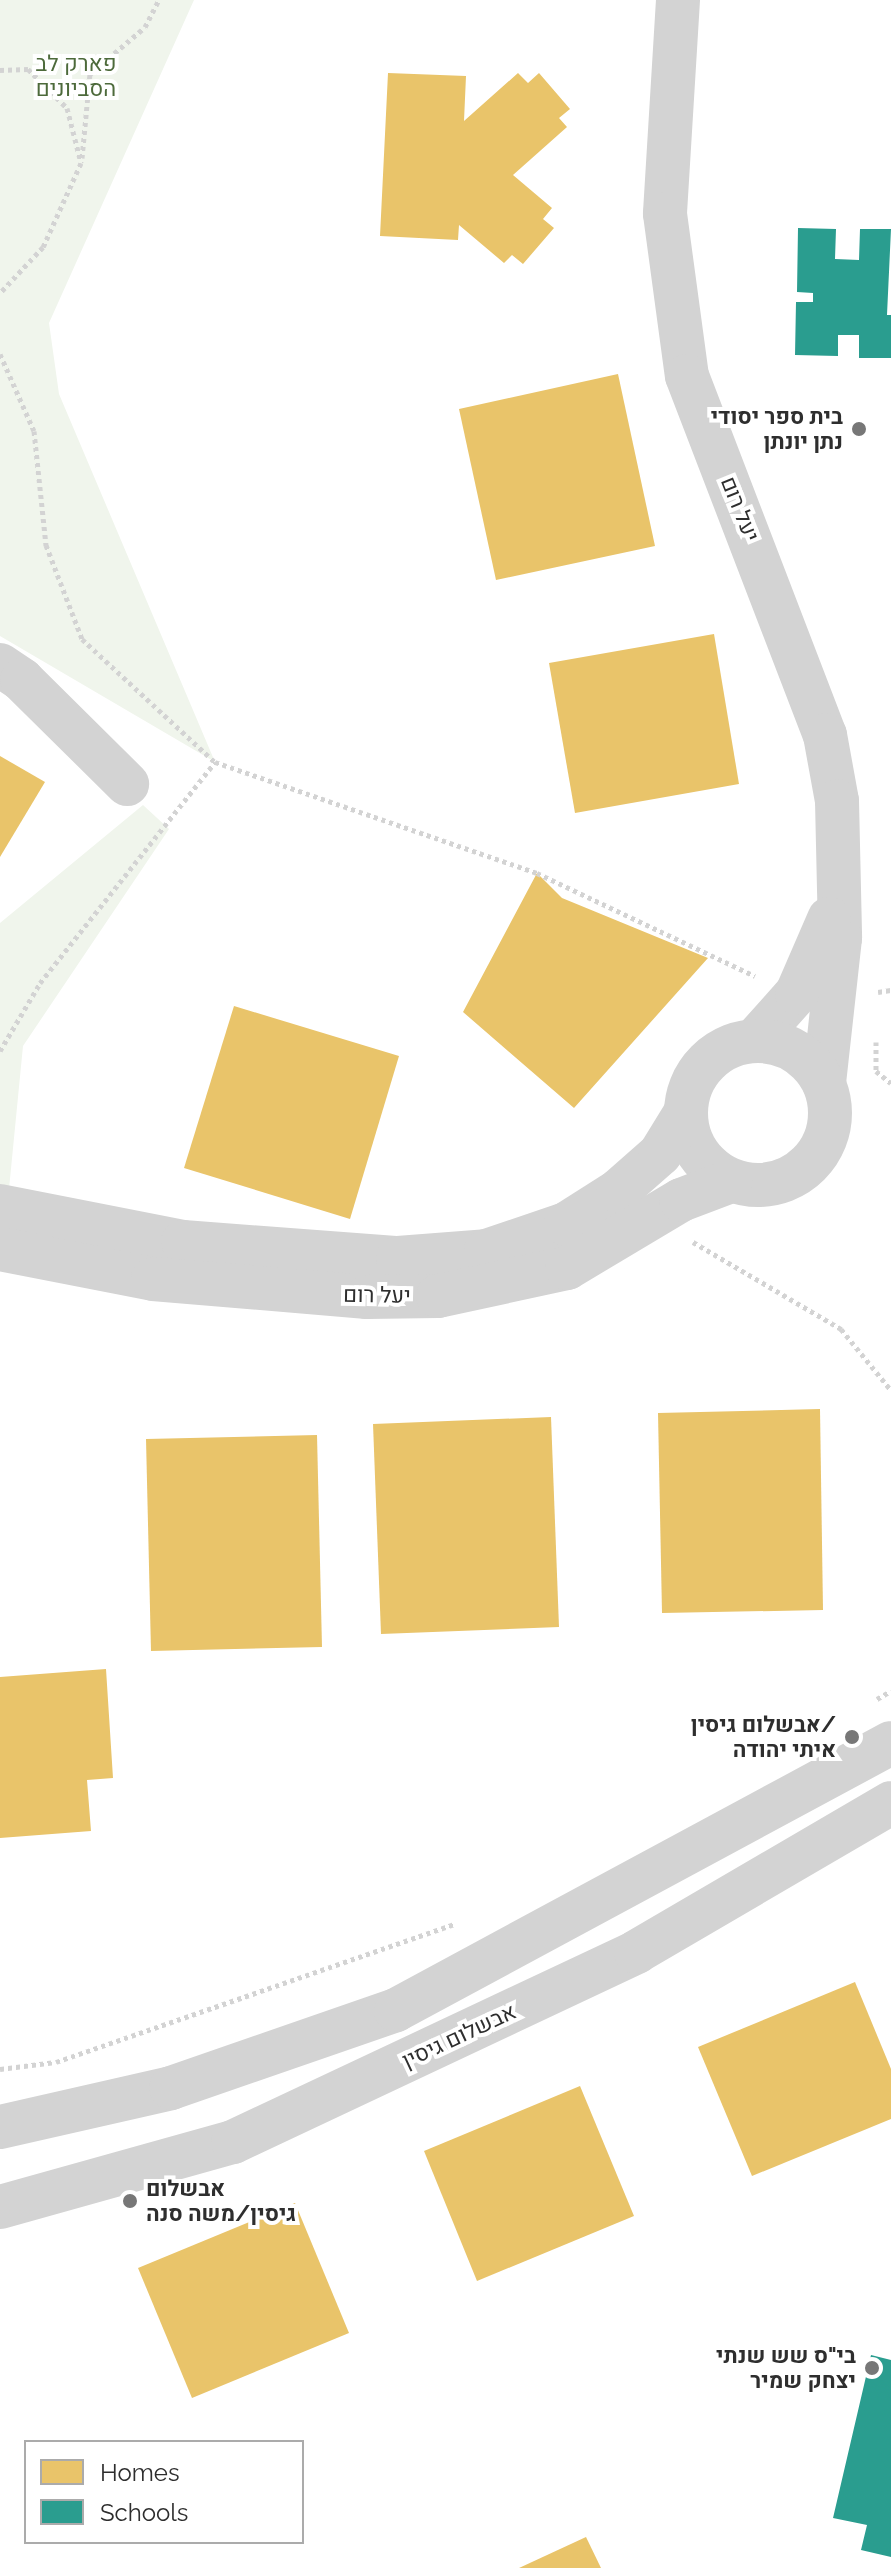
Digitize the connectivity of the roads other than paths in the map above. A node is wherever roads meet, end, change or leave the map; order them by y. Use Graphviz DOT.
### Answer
graph roads {
  1 [pos="678,0"];
  2 [pos="0,665"];
  3 [pos="127,784"];
  4 [pos="839,869"];
  5 [pos="755,1040"];
  6 [pos="824,1083"];
  7 [pos="684,1115"];
  8 [pos="731,1181"];
  9 [pos="0,1206"];
  10 [pos="0,1249"];
  11 [pos="891,1743"];
  12 [pos="891,1803"];
  13 [pos="0,2127"];
  14 [pos="0,2207"];
  1 -- 4 [label="street, יעל רום"];
  2 -- 3 [label="street"];
  4 -- 5 [label="street, יעל רום"];
  4 -- 6 [label="street, יעל רום"];
  5 -- 6 [label="street"];
  5 -- 7 [label="street"];
  6 -- 8 [label="street"];
  7 -- 8 [label="street"];
  7 -- 9 [label="street, יעל רום"];
  8 -- 10 [label="street, יעל רום"];
  11 -- 13 [label="street"];
  12 -- 14 [label="street, אבשלום גיסין"];
}
